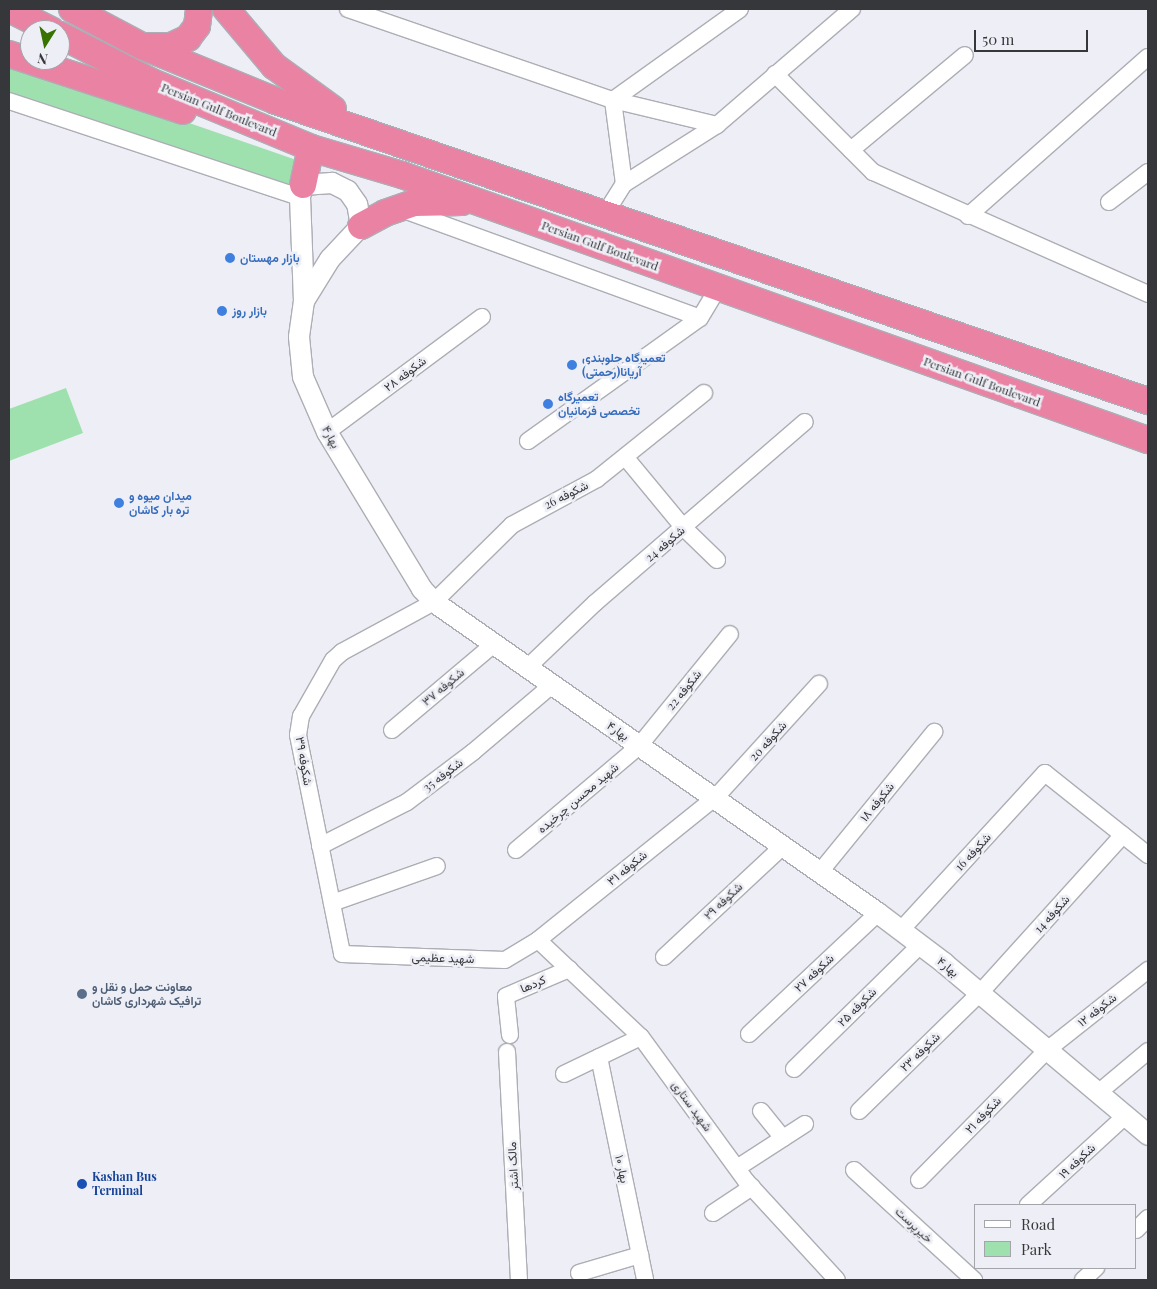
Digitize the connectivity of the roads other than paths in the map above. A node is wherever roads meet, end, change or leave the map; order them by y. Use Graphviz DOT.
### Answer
graph roads {
  1 [pos="9,9"];
  2 [pos="72,9"];
  3 [pos="199,9"];
  4 [pos="226,9"];
  5 [pos="348,9"];
  6 [pos="740,9"];
  7 [pos="852,9"];
  8 [pos="31,20"];
  9 [pos="70,40"];
  10 [pos="142,46"];
  11 [pos="9,54"];
  12 [pos="965,55"];
  13 [pos="1148,57"];
  14 [pos="775,74"];
  15 [pos="613,100"];
  16 [pos="9,101"];
  17 [pos="717,125"];
  18 [pos="311,148"];
  19 [pos="412,148"];
  20 [pos="851,150"];
  21 [pos="1148,172"];
  22 [pos="624,184"];
  23 [pos="302,191"];
  24 [pos="1109,202"];
  25 [pos="399,208"];
  26 [pos="496,208"];
  27 [pos="605,214"];
  28 [pos="968,216"];
  29 [pos="361,226"];
  30 [pos="718,288"];
  31 [pos="1148,294"];
  32 [pos="304,302"];
  33 [pos="482,317"];
  34 [pos="700,318"];
  35 [pos="704,393"];
  36 [pos="1143,393"];
  37 [pos="805,422"];
  38 [pos="327,432"];
  39 [pos="1148,440"];
  40 [pos="528,441"];
  41 [pos="626,458"];
  42 [pos="684,528"];
  43 [pos="717,560"];
  44 [pos="434,602"];
  45 [pos="730,634"];
  46 [pos="493,644"];
  47 [pos="527,668"];
  48 [pos="819,684"];
  49 [pos="552,685"];
  50 [pos="392,730"];
  51 [pos="934,732"];
  52 [pos="639,746"];
  53 [pos="716,797"];
  54 [pos="1123,835"];
  55 [pos="320,846"];
  56 [pos="783,846"];
  57 [pos="516,850"];
  58 [pos="1148,855"];
  59 [pos="436,866"];
  60 [pos="820,872"];
  61 [pos="332,903"];
  62 [pos="878,913"];
  63 [pos="901,930"];
  64 [pos="538,940"];
  65 [pos="920,945"];
  66 [pos="342,954"];
  67 [pos="664,957"];
  68 [pos="569,969"];
  69 [pos="1148,970"];
  70 [pos="980,993"];
  71 [pos="750,1034"];
  72 [pos="510,1035"];
  73 [pos="641,1037"];
  74 [pos="1046,1050"];
  75 [pos="1148,1051"];
  76 [pos="506,1052"];
  77 [pos="599,1057"];
  78 [pos="794,1069"];
  79 [pos="564,1074"];
  80 [pos="1098,1093"];
  81 [pos="761,1111"];
  82 [pos="859,1111"];
  83 [pos="1125,1116"];
  84 [pos="804,1124"];
  85 [pos="1148,1135"];
  86 [pos="783,1138"];
  87 [pos="737,1168"];
  88 [pos="854,1170"];
  89 [pos="919,1180"];
  90 [pos="752,1187"];
  91 [pos="1029,1204"];
  92 [pos="713,1213"];
  93 [pos="1148,1218"];
  94 [pos="1137,1229"];
  95 [pos="640,1255"];
  96 [pos="1095,1269"];
  97 [pos="579,1273"];
  98 [pos="519,1280"];
  99 [pos="645,1280"];
  100 [pos="838,1280"];
  101 [pos="974,1280"];
  102 [pos="1083,1280"];
  1 -- 8 [label="highway"];
  2 -- 10 [label="highway"];
  3 -- 10 [label="highway"];
  4 -- 19 [label="highway"];
  5 -- 15 [label="street"];
  6 -- 15 [label="street"];
  7 -- 14 [label="street"];
  9 -- 18 [label="highway, Persian Gulf Boulevard"];
  10 -- 19 [label="highway"];
  11 -- 18 [label="highway"];
  12 -- 20 [label="street"];
  13 -- 28 [label="street"];
  14 -- 17 [label="street"];
  14 -- 20 [label="street"];
  15 -- 17 [label="street"];
  15 -- 22 [label="street"];
  16 -- 23 [label="street"];
  17 -- 22 [label="street"];
  18 -- 23 [label="highway"];
  18 -- 26 [label="highway, Persian Gulf Boulevard"];
  19 -- 27 [label="highway"];
  20 -- 28 [label="street"];
  21 -- 24 [label="street"];
  22 -- 27 [label="street"];
  23 -- 29 [label="street"];
  23 -- 32 [label="street, بهار۴"];
  25 -- 26 [label="highway"];
  25 -- 29 [label="highway"];
  25 -- 34 [label="street"];
  26 -- 30 [label="highway, Persian Gulf Boulevard"];
  27 -- 36 [label="highway"];
  28 -- 31 [label="street"];
  29 -- 32 [label="street"];
  30 -- 34 [label="street"];
  30 -- 39 [label="highway, Persian Gulf Boulevard"];
  32 -- 38 [label="street, بهار۴"];
  33 -- 38 [label="street, شکوفه ۲۸"];
  34 -- 40 [label="street"];
  35 -- 41 [label="street, شکوفه 26"];
  37 -- 42 [label="street, شکوفه 24"];
  38 -- 44 [label="street, بهار۴"];
  41 -- 42 [label="street"];
  41 -- 44 [label="street, شکوفه 26"];
  42 -- 43 [label="street"];
  42 -- 47 [label="street, شکوفه 24"];
  44 -- 46 [label="street, بهار۴"];
  44 -- 55 [label="street, شکوفه ۳۹"];
  45 -- 52 [label="street, شکوفه 22"];
  46 -- 47 [label="street, بهار۴"];
  46 -- 50 [label="street, شکوفه ۳۷"];
  47 -- 49 [label="street, بهار۴"];
  48 -- 53 [label="street, شکوفه 20"];
  49 -- 52 [label="street, بهار۴"];
  49 -- 55 [label="street, شکوفه 35"];
  51 -- 60 [label="street, شکوفه ۱۸"];
  52 -- 53 [label="street, بهار۴"];
  52 -- 57 [label="street, شهید محسن چرخیده"];
  53 -- 56 [label="street, بهار۴"];
  53 -- 64 [label="street, شکوفه ۳۱"];
  54 -- 58 [label="street"];
  54 -- 63 [label="street, شکوفه 16"];
  54 -- 70 [label="street, شکوفه 14"];
  55 -- 61 [label="street, شکوفه ۳۹"];
  56 -- 60 [label="street, بهار۴"];
  56 -- 67 [label="street, شکوفه ۲۹"];
  59 -- 61 [label="street"];
  60 -- 62 [label="street, بهار۴"];
  61 -- 66 [label="street, شکوفه ۳۹"];
  62 -- 63 [label="street, بهار۴"];
  62 -- 71 [label="street, شکوفه ۲۷"];
  63 -- 65 [label="street, بهار۴"];
  64 -- 66 [label="street, شهید عظیمی"];
  64 -- 68 [label="street, شهید ستاری"];
  65 -- 70 [label="street, بهار۴"];
  65 -- 78 [label="street, شکوفه ۲۵"];
  68 -- 72 [label="street, کردها"];
  68 -- 73 [label="street, شهید ستاری"];
  69 -- 74 [label="street, شکوفه ۱۲"];
  70 -- 74 [label="street, بهار۴"];
  70 -- 82 [label="street, شکوفه ۲۳"];
  73 -- 77 [label="street"];
  73 -- 87 [label="street, شهید ستاری"];
  74 -- 80 [label="street, بهار۴"];
  74 -- 89 [label="street, شکوفه ۲۱"];
  75 -- 80 [label="street"];
  76 -- 98 [label="street, مالک اشتر"];
  77 -- 79 [label="street"];
  77 -- 95 [label="street, بهار ۱۰"];
  80 -- 83 [label="street, بهار۴"];
  81 -- 86 [label="street"];
  83 -- 85 [label="street, بهار۴"];
  83 -- 91 [label="street, شکوفه ۱۹"];
  84 -- 86 [label="street"];
  86 -- 87 [label="street"];
  87 -- 90 [label="street, شهید ستاری"];
  88 -- 101 [label="street, خیرپرست"];
  90 -- 92 [label="street"];
  90 -- 100 [label="street, شهید ستاری"];
  93 -- 94 [label="street"];
  95 -- 97 [label="street"];
  95 -- 99 [label="street, بهار ۱۰"];
  96 -- 102 [label="street"];
}
